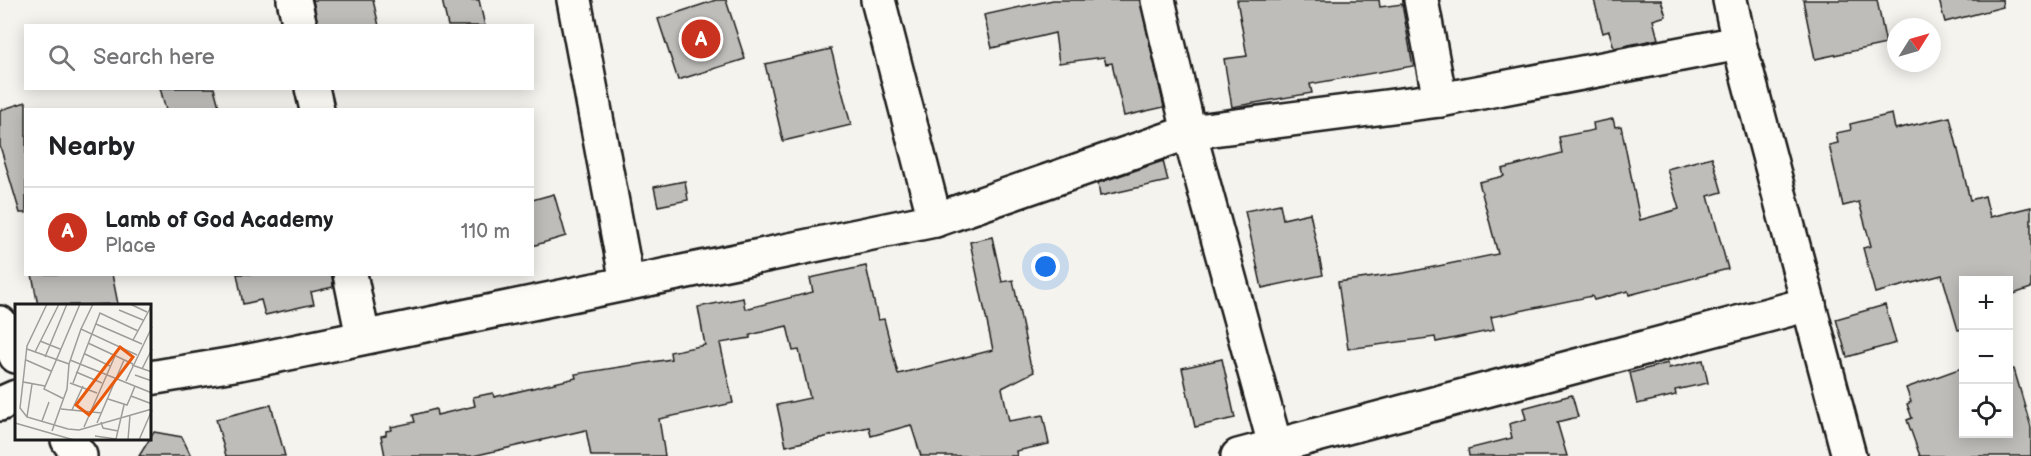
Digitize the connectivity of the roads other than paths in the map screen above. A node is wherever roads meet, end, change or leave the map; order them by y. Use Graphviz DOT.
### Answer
graph roads {
  1 [pos="294,0"];
  2 [pos="574,0"];
  3 [pos="878,0"];
  4 [pos="1158,0"];
  5 [pos="1421,0"];
  6 [pos="1730,0"];
  7 [pos="300,24"];
  8 [pos="1738,43"];
  9 [pos="312,90"];
  10 [pos="1440,100"];
  11 [pos="317,108"];
  12 [pos="1189,132"];
  13 [pos="935,220"];
  14 [pos="350,276"];
  15 [pos="627,282"];
  16 [pos="1809,304"];
  17 [pos="0,323"];
  18 [pos="363,337"];
  19 [pos="15,354"];
  20 [pos="152,378"];
  21 [pos="15,397"];
  22 [pos="0,404"];
  23 [pos="69,441"];
  24 [pos="1276,451"];
  25 [pos="80,456"];
  26 [pos="1238,456"];
  27 [pos="1849,456"];
  1 -- 7 [label="street"];
  2 -- 15 [label="street"];
  3 -- 13 [label="street"];
  4 -- 12 [label="street"];
  5 -- 10 [label="street"];
  6 -- 8 [label="street"];
  8 -- 10 [label="street"];
  8 -- 16 [label="street"];
  9 -- 11 [label="street"];
  10 -- 12 [label="street"];
  12 -- 13 [label="street"];
  12 -- 24 [label="street"];
  13 -- 15 [label="street"];
  14 -- 18 [label="street"];
  15 -- 18 [label="street"];
  16 -- 24 [label="street"];
  16 -- 27 [label="street"];
  17 -- 19 [label="street"];
  18 -- 20 [label="street"];
  21 -- 22 [label="street"];
  23 -- 25 [label="street"];
  24 -- 26 [label="street"];
}
